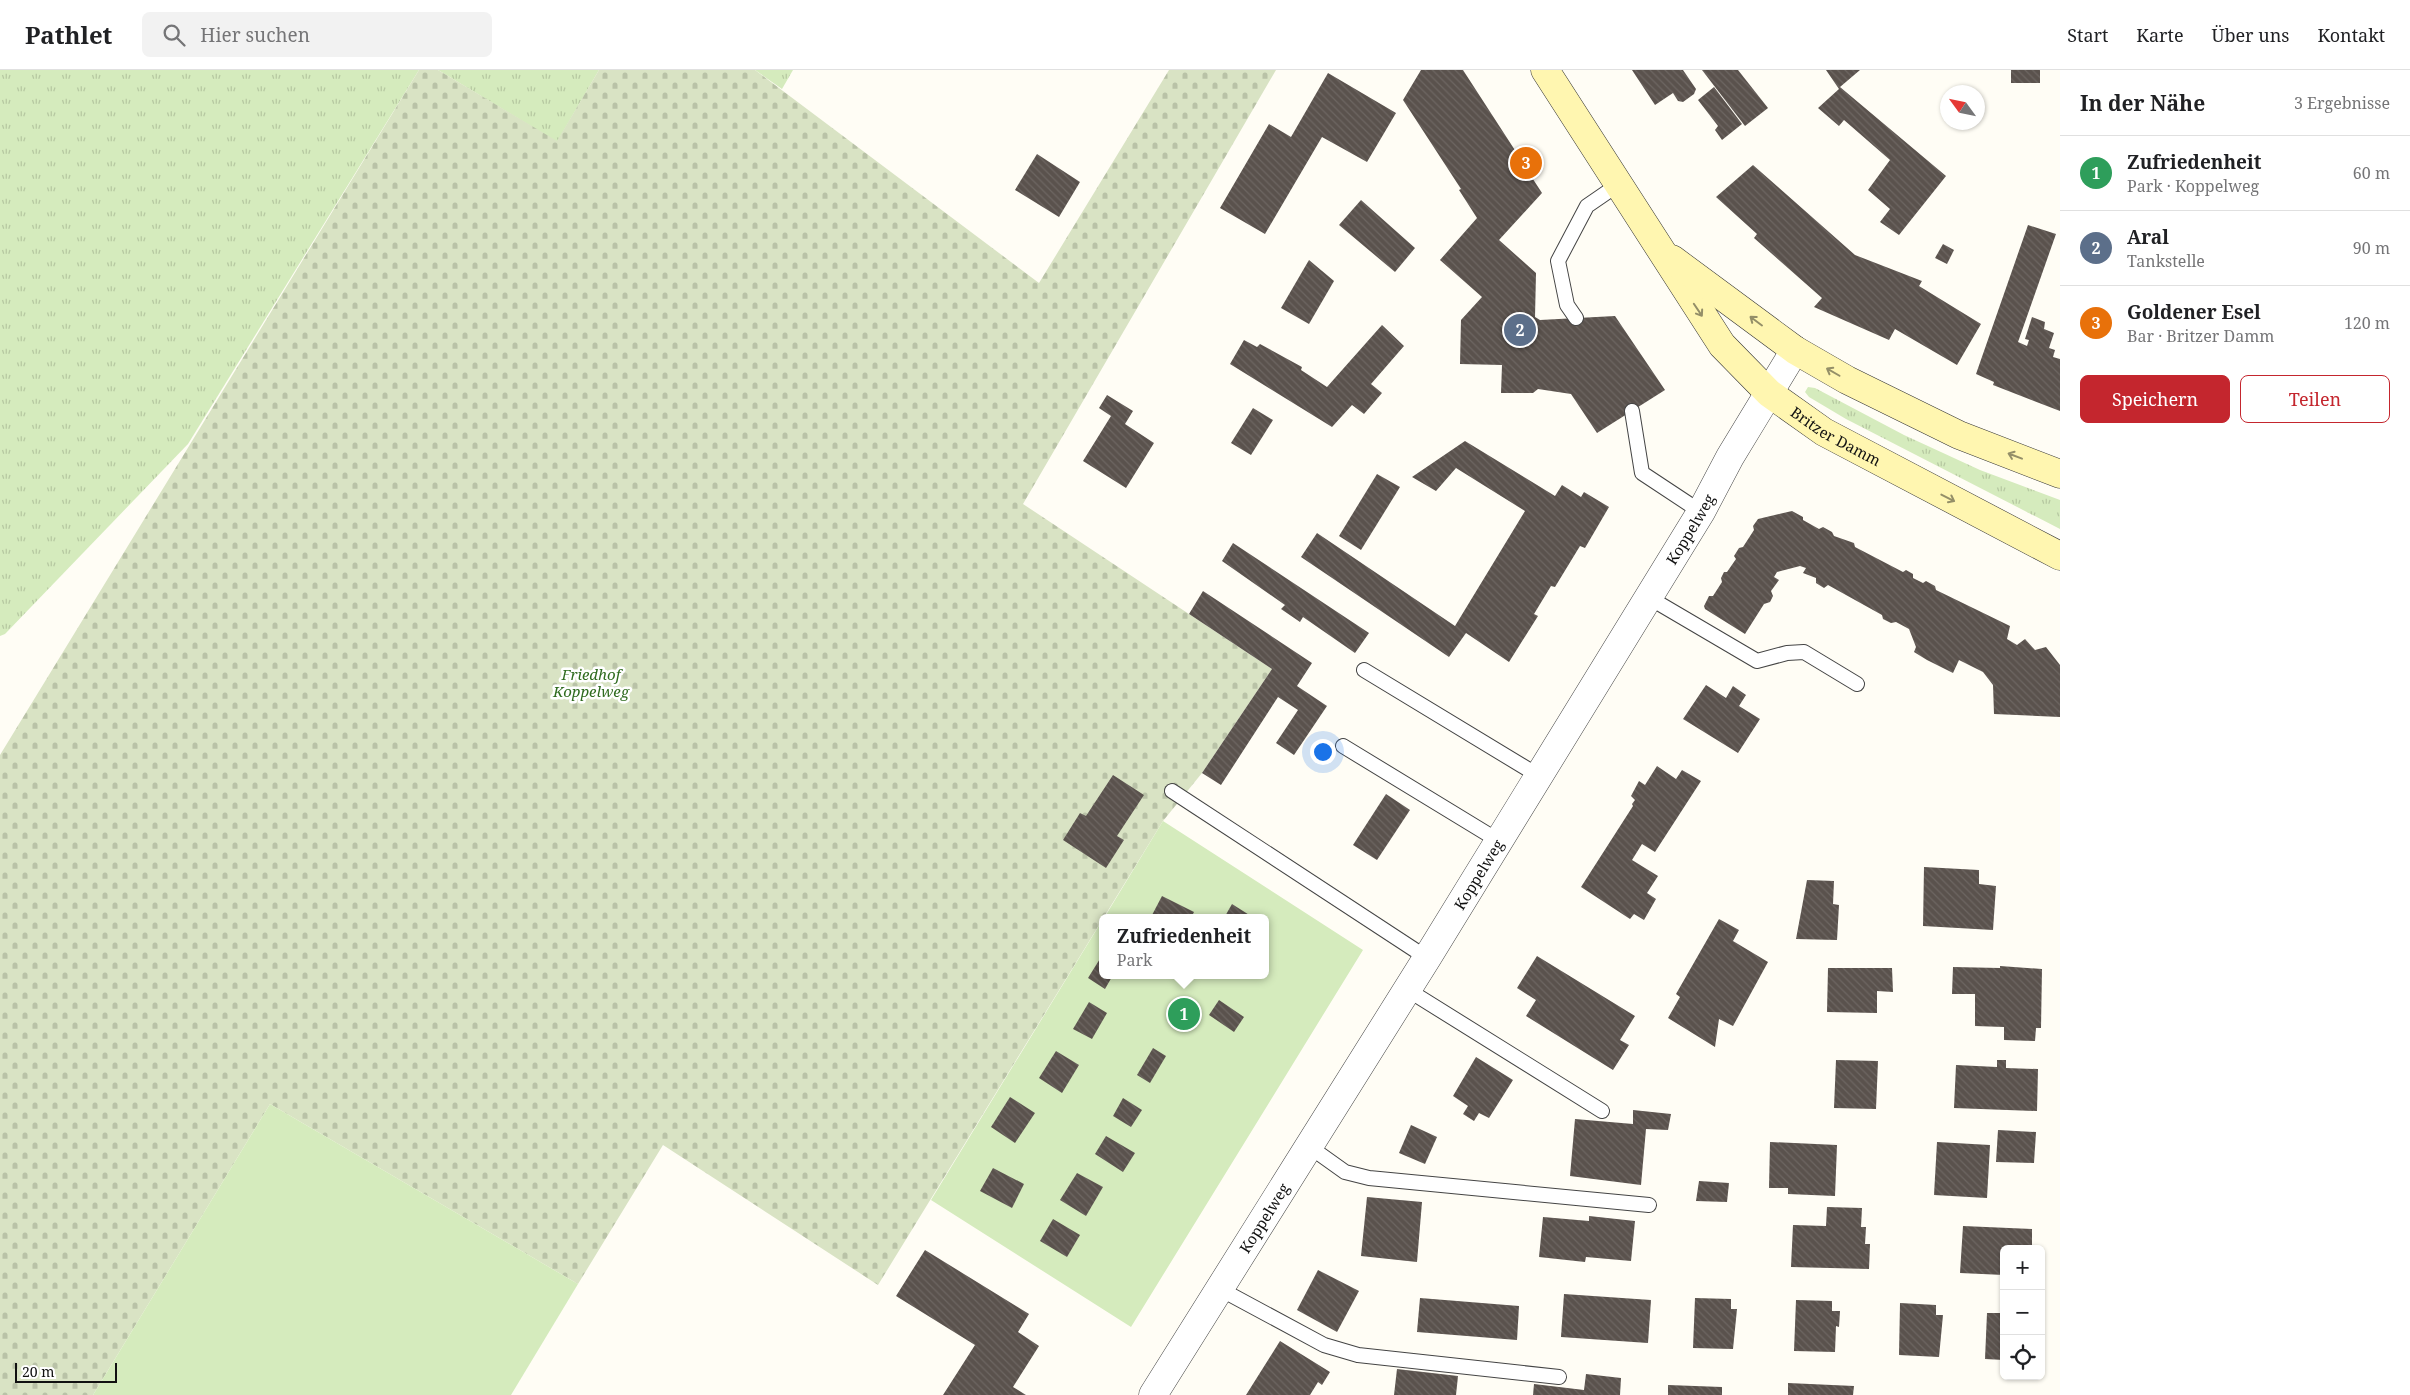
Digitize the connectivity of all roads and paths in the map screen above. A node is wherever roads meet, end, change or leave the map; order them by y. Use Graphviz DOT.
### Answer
graph roads {
  1 [pos="1545,70"];
  2 [pos="1619,184"];
  3 [pos="1664,253"];
  4 [pos="1576,318"];
  5 [pos="1795,350"];
  6 [pos="1769,393"];
  7 [pos="1632,411"];
  8 [pos="2060,474"];
  9 [pos="1701,512"];
  10 [pos="2060,556"];
  11 [pos="1648,598"];
  12 [pos="1364,670"];
  13 [pos="1857,684"];
  14 [pos="1343,746"];
  15 [pos="1539,776"];
  16 [pos="1172,791"];
  17 [pos="1499,841"];
  18 [pos="1428,958"];
  19 [pos="1408,990"];
  20 [pos="1602,1111"];
  21 [pos="1310,1147"];
  22 [pos="1649,1204"];
  23 [pos="1220,1290"];
  24 [pos="1559,1377"];
  25 [pos="1154,1395"];
  1 -- 2 [label="main road, Britzer Damm"];
  2 -- 3 [label="main road, Britzer Damm"];
  2 -- 4 [label="lane"];
  5 -- 3 [label="main road, Britzer Damm, one-way"];
  3 -- 6 [label="main road, Britzer Damm, one-way"];
  5 -- 6 [label="street, Koppelweg"];
  8 -- 5 [label="main road, Britzer Damm, one-way"];
  6 -- 9 [label="street, Koppelweg"];
  6 -- 10 [label="main road, Britzer Damm, one-way"];
  7 -- 9 [label="lane"];
  9 -- 11 [label="street, Koppelweg"];
  11 -- 13 [label="lane"];
  11 -- 15 [label="street, Koppelweg"];
  12 -- 15 [label="lane"];
  14 -- 17 [label="lane"];
  15 -- 17 [label="street, Koppelweg"];
  16 -- 18 [label="lane"];
  17 -- 18 [label="street, Koppelweg"];
  18 -- 19 [label="street, Koppelweg"];
  19 -- 20 [label="lane"];
  19 -- 21 [label="street, Koppelweg"];
  21 -- 22 [label="lane"];
  21 -- 23 [label="street, Koppelweg"];
  23 -- 24 [label="lane"];
  23 -- 25 [label="street, Koppelweg"];
}
